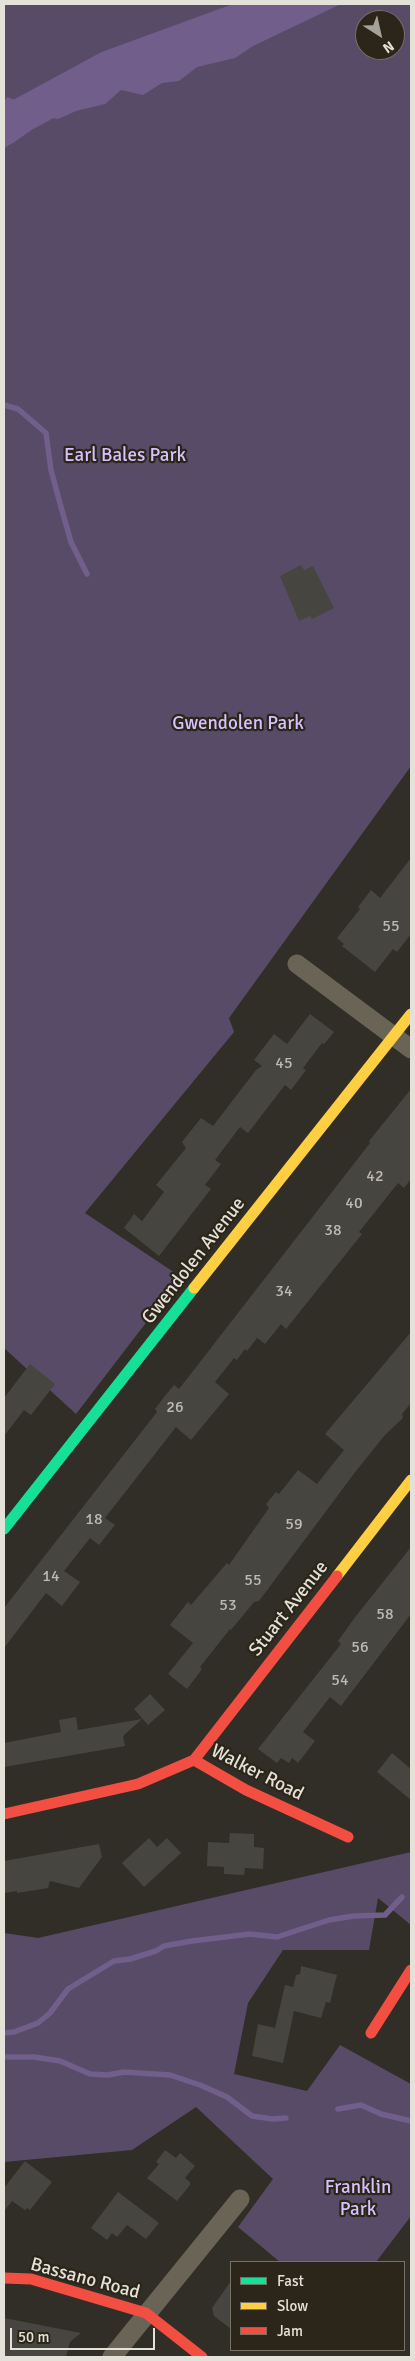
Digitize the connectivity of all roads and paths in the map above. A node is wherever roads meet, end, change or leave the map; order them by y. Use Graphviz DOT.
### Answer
graph roads {
  1 [pos="297,964"];
  2 [pos="411,1014"];
  3 [pos="394,1036"];
  4 [pos="411,1049"];
  5 [pos="411,1480"];
  6 [pos="4,1529"];
  7 [pos="194,1760"];
  8 [pos="4,1814"];
  9 [pos="348,1837"];
  10 [pos="411,1970"];
  11 [pos="371,2033"];
  12 [pos="240,2199"];
  13 [pos="4,2278"];
  14 [pos="146,2313"];
  15 [pos="112,2357"];
  16 [pos="202,2357"];
  1 -- 3 [label="street"];
  2 -- 3 [label="street, Gwendolen Avenue"];
  3 -- 4 [label="street"];
  3 -- 6 [label="street, Gwendolen Avenue"];
  5 -- 7 [label="street, Stuart Avenue"];
  7 -- 8 [label="street, Walker Road"];
  7 -- 9 [label="street, Walker Road"];
  10 -- 11 [label="street"];
  12 -- 14 [label="street"];
  13 -- 14 [label="street, Bassano Road"];
  14 -- 15 [label="street"];
  14 -- 16 [label="street, Bassano Road"];
}
